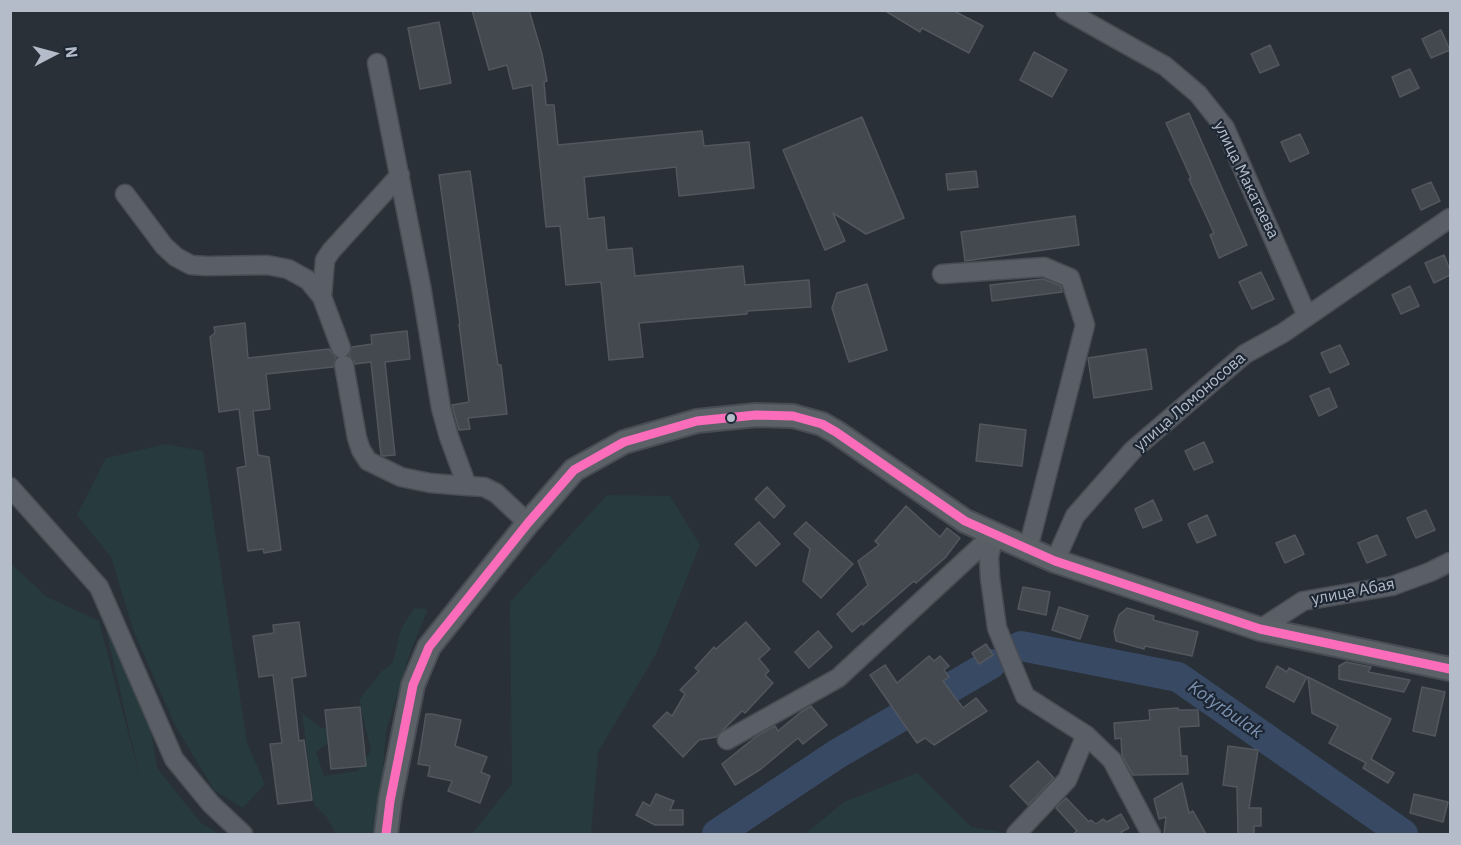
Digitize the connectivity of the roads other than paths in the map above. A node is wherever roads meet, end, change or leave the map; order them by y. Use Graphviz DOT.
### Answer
graph roads {
  1 [pos="1065,10"];
  2 [pos="377,63"];
  3 [pos="400,176"];
  4 [pos="125,194"];
  5 [pos="1450,218"];
  6 [pos="942,274"];
  7 [pos="322,297"];
  8 [pos="1307,316"];
  9 [pos="467,486"];
  10 [pos="10,487"];
  11 [pos="528,523"];
  12 [pos="994,534"];
  13 [pos="1028,549"];
  14 [pos="1055,561"];
  15 [pos="1450,562"];
  16 [pos="1260,629"];
  17 [pos="1450,669"];
  18 [pos="1086,735"];
  19 [pos="727,740"];
  20 [pos="243,834"];
  21 [pos="386,834"];
  22 [pos="1016,834"];
  23 [pos="1150,834"];
  1 -- 8 [label="street, улица Макатаева"];
  2 -- 3 [label="street"];
  3 -- 7 [label="street"];
  3 -- 9 [label="street"];
  4 -- 7 [label="street"];
  5 -- 8 [label="street, улица Ломоносова"];
  6 -- 13 [label="street"];
  7 -- 9 [label="street"];
  8 -- 14 [label="street, улица Ломоносова"];
  9 -- 11 [label="street"];
  10 -- 20 [label="street"];
  11 -- 12 [label="main road"];
  11 -- 21 [label="main road"];
  12 -- 13 [label="main road"];
  12 -- 18 [label="street"];
  12 -- 19 [label="street"];
  13 -- 14 [label="main road"];
  14 -- 16 [label="main road"];
  15 -- 16 [label="street, улица Абая"];
  16 -- 17 [label="main road"];
  18 -- 22 [label="street"];
  18 -- 23 [label="street"];
}
